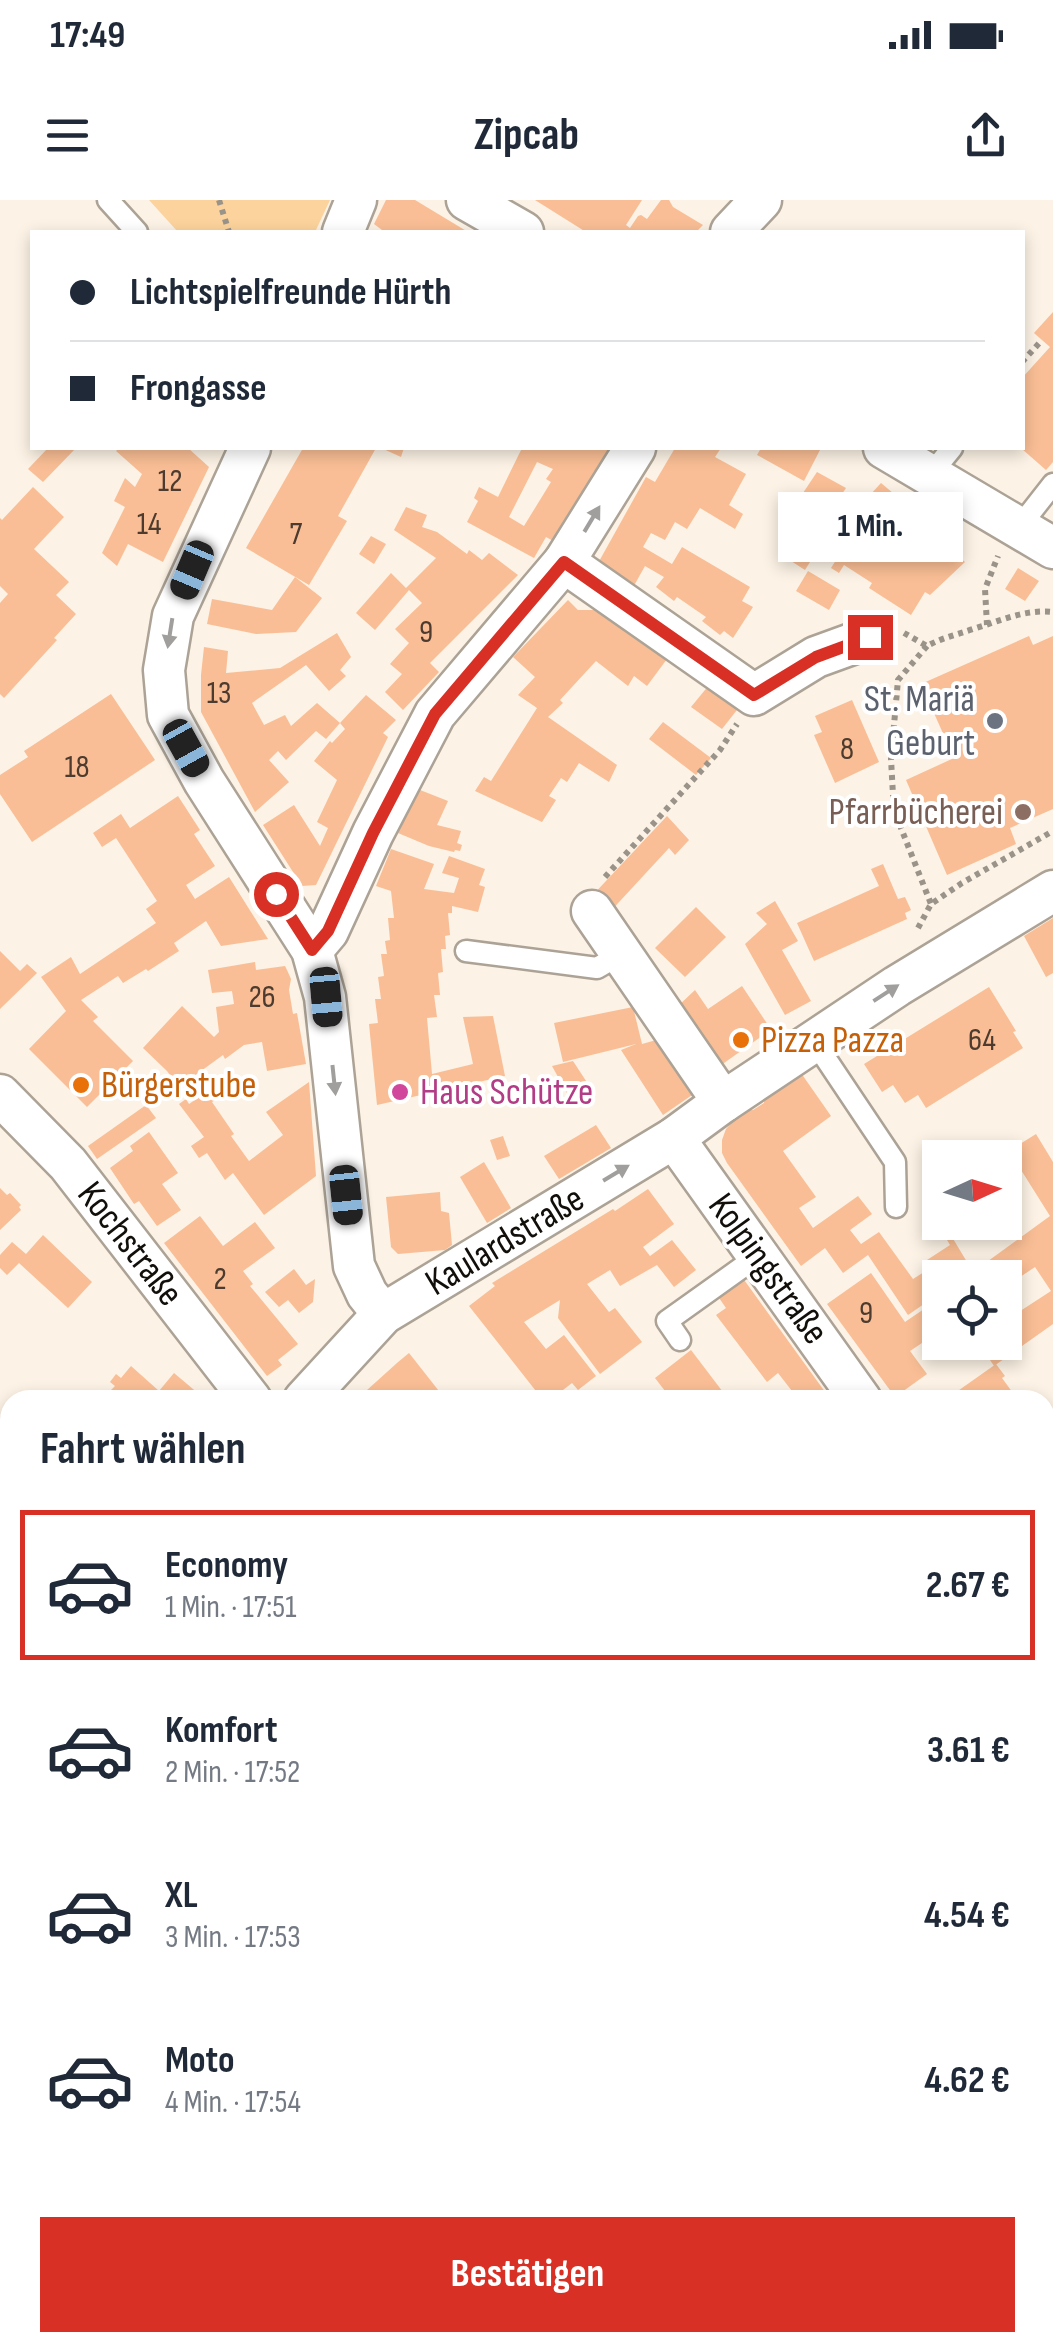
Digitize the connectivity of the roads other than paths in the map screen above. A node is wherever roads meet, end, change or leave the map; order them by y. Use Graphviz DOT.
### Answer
graph roads {
  1 [pos="108,200"];
  2 [pos="356,200"];
  3 [pos="467,200"];
  4 [pos="761,200"];
  5 [pos="135,230"];
  6 [pos="344,230"];
  7 [pos="520,230"];
  8 [pos="733,230"];
  9 [pos="249,450"];
  10 [pos="634,450"];
  11 [pos="893,450"];
  12 [pos="941,461"];
  13 [pos="1053,484"];
  14 [pos="1025,541"];
  15 [pos="564,562"];
  16 [pos="870,637"];
  17 [pos="1053,891"];
  18 [pos="592,912"];
  19 [pos="312,950"];
  20 [pos="466,950"];
  21 [pos="621,954"];
  22 [pos="814,1041"];
  23 [pos="0,1095"];
  24 [pos="723,1102"];
  25 [pos="674,1138"];
  26 [pos="896,1207"];
  27 [pos="758,1256"];
  28 [pos="383,1314"];
  29 [pos="680,1340"];
  30 [pos="243,1390"];
  31 [pos="313,1390"];
  32 [pos="854,1390"];
  1 -- 5 [label="lane"];
  2 -- 6 [label="street"];
  3 -- 7 [label="street"];
  4 -- 8 [label="street"];
  9 -- 19 [label="street, one-way"];
  15 -- 10 [label="street, one-way"];
  11 -- 12 [label="street"];
  12 -- 14 [label="street"];
  13 -- 14 [label="lane"];
  15 -- 16 [label="street"];
  15 -- 19 [label="street"];
  22 -- 17 [label="street, Kaulardstraße, one-way"];
  18 -- 21 [label="street"];
  19 -- 28 [label="street, one-way"];
  20 -- 21 [label="lane"];
  21 -- 24 [label="street"];
  22 -- 24 [label="street, Kaulardstraße"];
  22 -- 26 [label="lane"];
  23 -- 30 [label="street, Kochstraße"];
  24 -- 25 [label="street, Kaulardstraße"];
  25 -- 27 [label="street, Kolpingstraße"];
  28 -- 25 [label="street, Kaulardstraße, one-way"];
  27 -- 29 [label="lane"];
  27 -- 32 [label="street, Kolpingstraße"];
  28 -- 31 [label="street, Kaulardstraße"];
}
